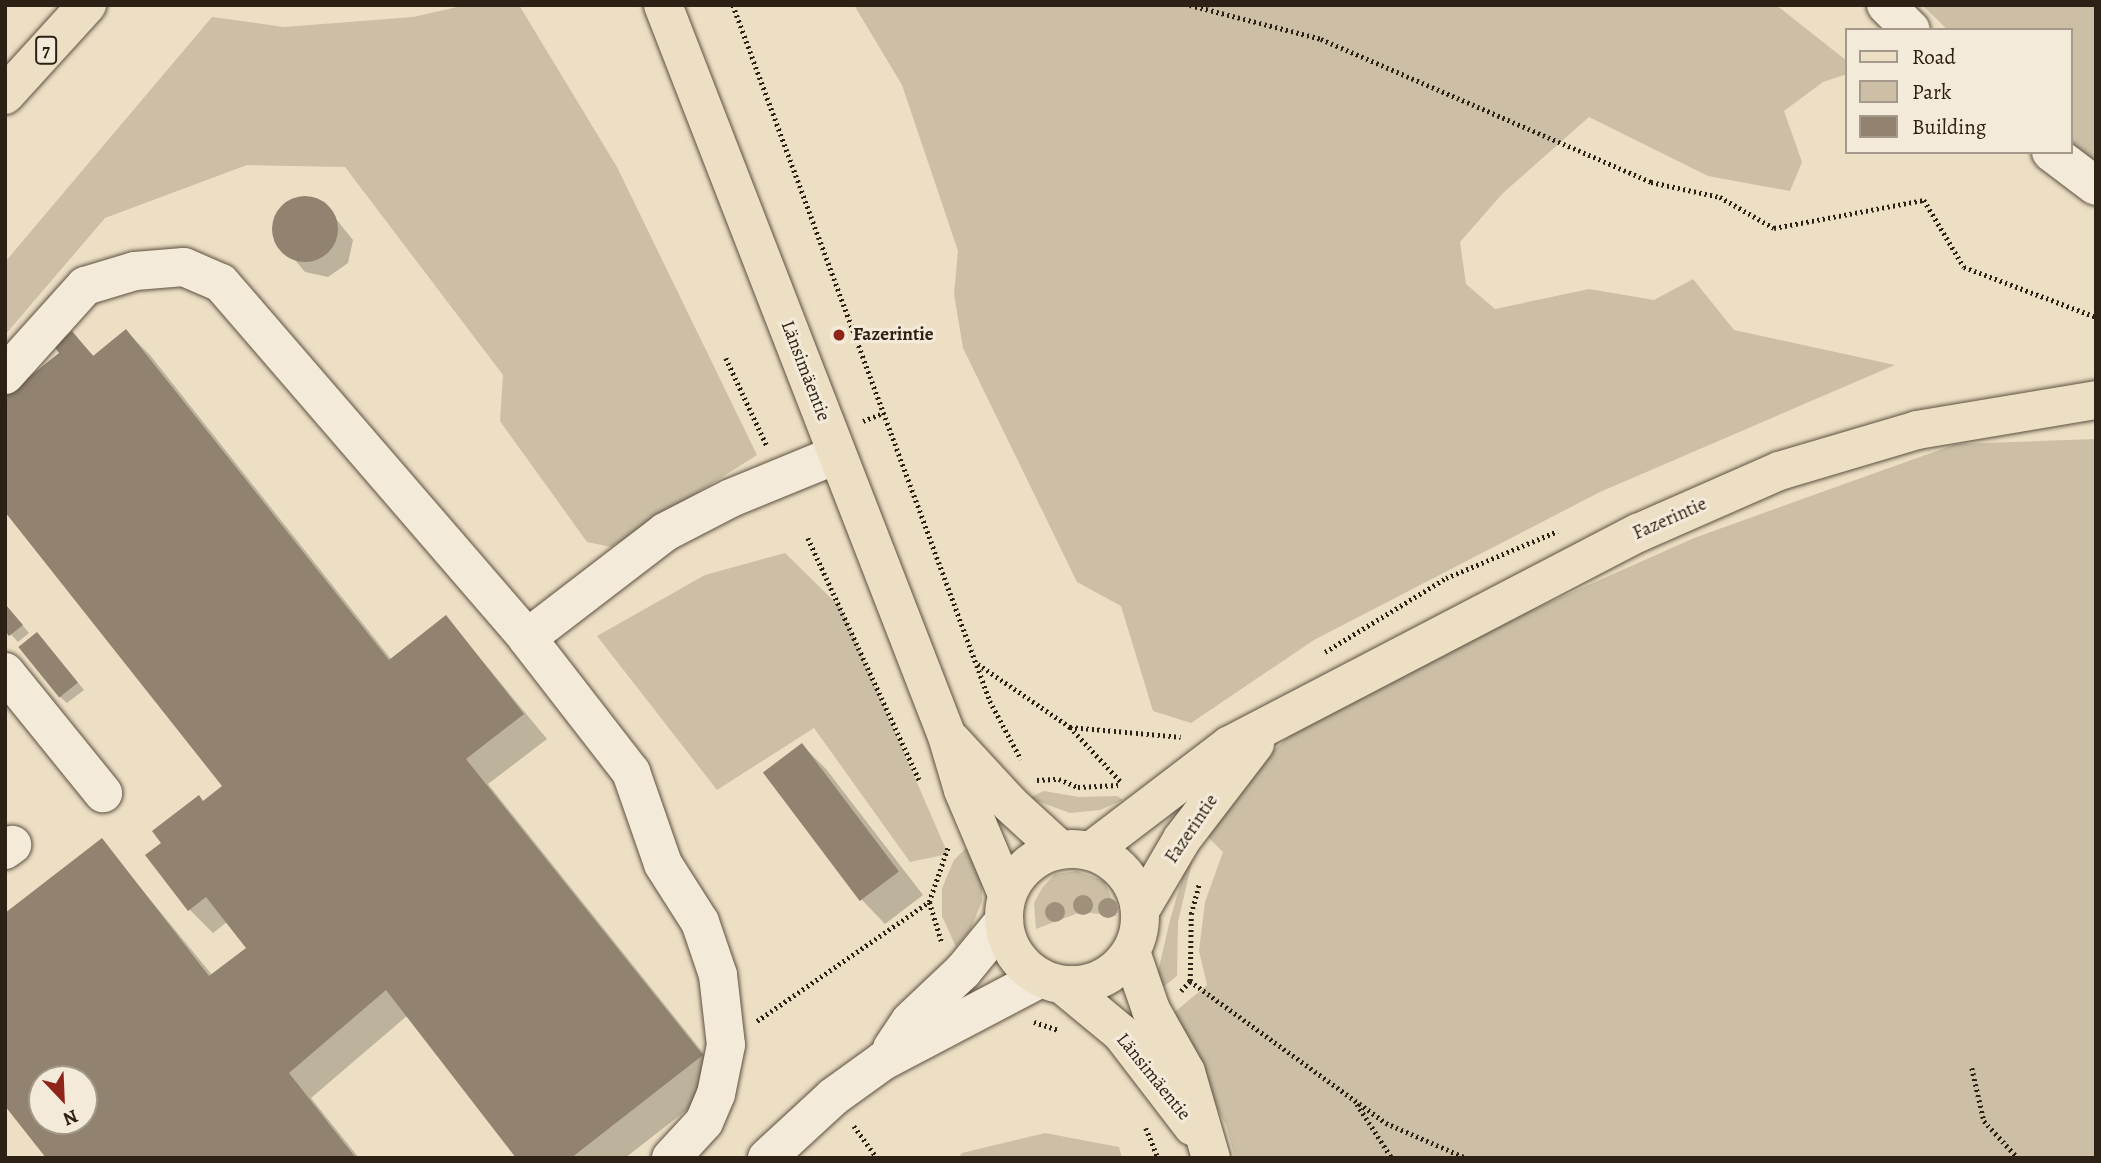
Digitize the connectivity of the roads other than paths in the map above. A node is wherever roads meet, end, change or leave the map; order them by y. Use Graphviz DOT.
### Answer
graph roads {
  1 [pos="87,5"];
  2 [pos="663,5"];
  3 [pos="1886,5"];
  4 [pos="1909,28"];
  5 [pos="5,95"];
  6 [pos="2054,154"];
  7 [pos="2096,186"];
  8 [pos="5,375"];
  9 [pos="2096,400"];
  10 [pos="836,455"];
  11 [pos="527,638"];
  12 [pos="5,672"];
  13 [pos="1275,722"];
  14 [pos="947,736"];
  15 [pos="103,793"];
  16 [pos="1075,849"];
  17 [pos="1006,907"];
  18 [pos="1141,909"];
  19 [pos="1131,953"];
  20 [pos="1052,981"];
  21 [pos="883,1061"];
  22 [pos="1209,1152"];
  23 [pos="671,1158"];
  24 [pos="768,1158"];
  1 -- 5 [label="main road, 7"];
  2 -- 10 [label="main road, Länsimäentie"];
  3 -- 4 [label="street"];
  6 -- 7 [label="street"];
  8 -- 11 [label="street"];
  9 -- 13 [label="main road, Fazerintie"];
  10 -- 11 [label="street"];
  10 -- 14 [label="main road, Länsimäentie"];
  11 -- 23 [label="street"];
  12 -- 15 [label="street"];
  13 -- 16 [label="main road, Fazerintie"];
  13 -- 18 [label="main road, Fazerintie"];
  14 -- 16 [label="main road, Länsimäentie"];
  14 -- 17 [label="main road, Länsimäentie"];
  16 -- 17 [label="main road"];
  16 -- 18 [label="main road, Länsimäentie"];
  17 -- 20 [label="main road, Länsimäentie"];
  17 -- 21 [label="street"];
  18 -- 19 [label="main road"];
  19 -- 20 [label="main road"];
  19 -- 22 [label="main road, Länsimäentie"];
  20 -- 21 [label="street"];
  20 -- 22 [label="main road, Länsimäentie"];
  21 -- 24 [label="street"];
}
